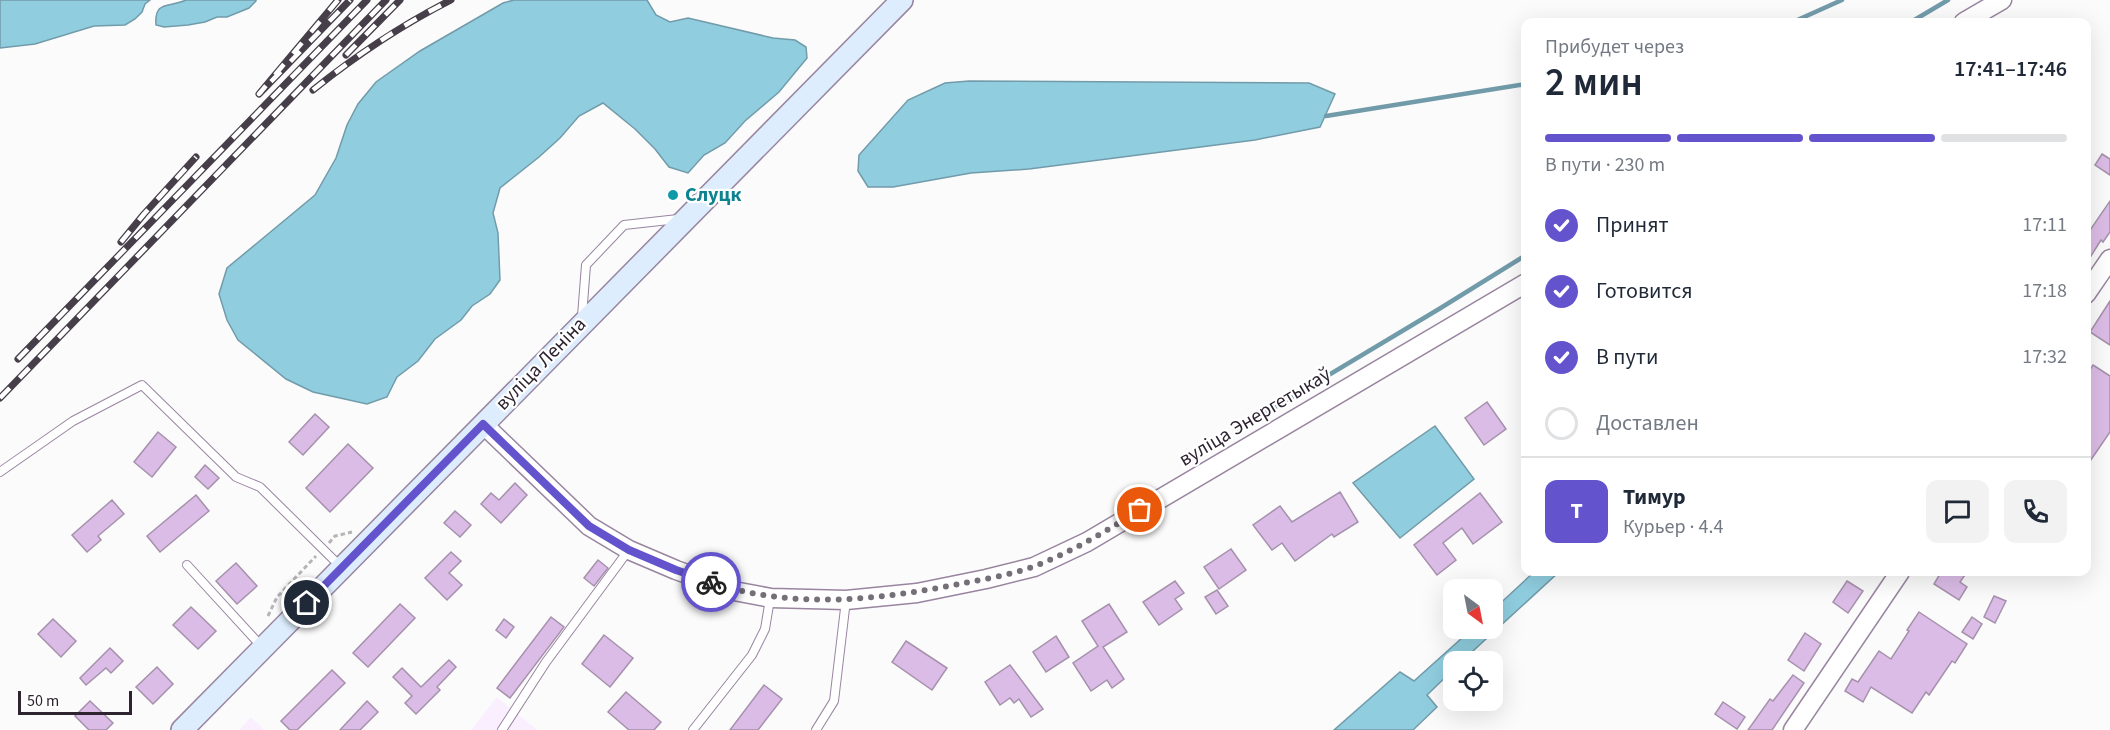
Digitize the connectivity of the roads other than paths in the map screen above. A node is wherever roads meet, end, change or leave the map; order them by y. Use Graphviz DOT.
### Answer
graph roads {
  1 [pos="903,0"];
  2 [pos="2002,0"];
  3 [pos="1971,18"];
  4 [pos="686,218"];
  5 [pos="2110,259"];
  6 [pos="1521,286"];
  7 [pos="2091,287"];
  8 [pos="582,323"];
  9 [pos="483,424"];
  10 [pos="0,472"];
  11 [pos="629,550"];
  12 [pos="187,565"];
  13 [pos="341,567"];
  14 [pos="1897,576"];
  15 [pos="771,598"];
  16 [pos="846,600"];
  17 [pos="263,648"];
  18 [pos="182,730"];
  19 [pos="502,730"];
  20 [pos="693,730"];
  21 [pos="816,730"];
  22 [pos="1793,730"];
  1 -- 4 [label="main road, вуліца Леніна"];
  2 -- 3 [label="street"];
  4 -- 8 [label="main road, вуліца Леніна"];
  4 -- 8 [label="lane"];
  5 -- 7 [label="street"];
  6 -- 16 [label="street, вуліца Энергетыкаў"];
  8 -- 9 [label="main road, вуліца Леніна"];
  9 -- 11 [label="street, вуліца Энергетыкаў"];
  9 -- 13 [label="main road, вуліца Леніна"];
  10 -- 13 [label="lane"];
  11 -- 15 [label="street, вуліца Энергетыкаў"];
  11 -- 19 [label="lane"];
  12 -- 17 [label="lane"];
  13 -- 17 [label="main road, вуліца Леніна"];
  14 -- 22 [label="street"];
  15 -- 16 [label="street, вуліца Энергетыкаў"];
  15 -- 20 [label="lane"];
  16 -- 21 [label="lane"];
  17 -- 18 [label="main road, вуліца Леніна"];
}
